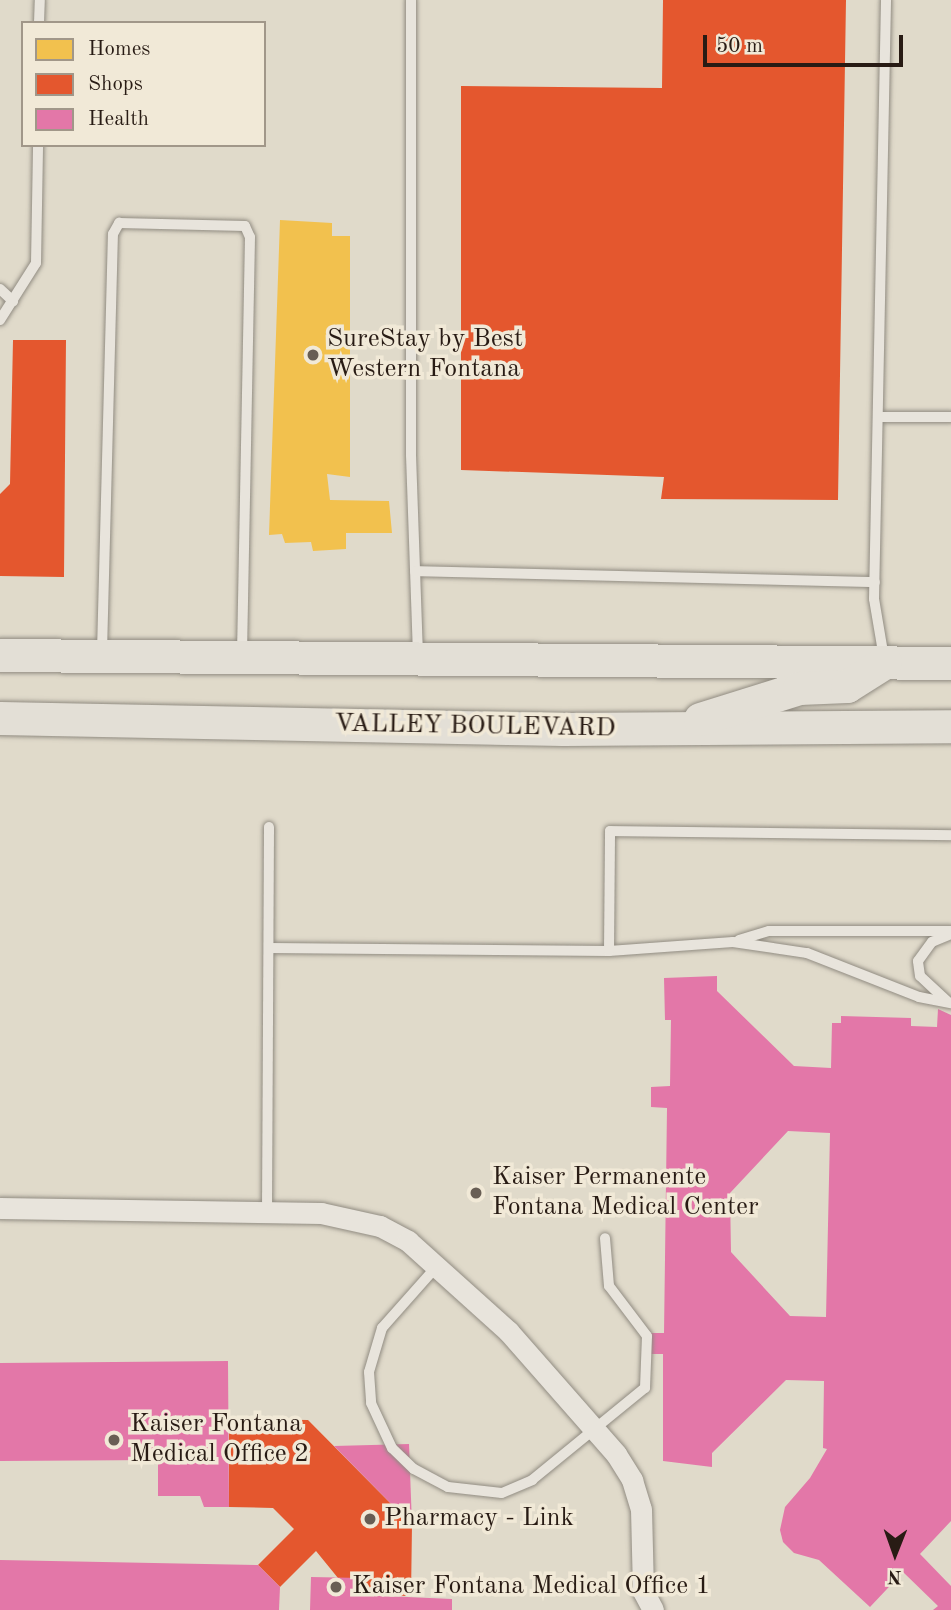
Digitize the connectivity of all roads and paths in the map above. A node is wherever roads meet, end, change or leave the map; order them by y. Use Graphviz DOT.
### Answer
graph roads {
  1 [pos="40,0"];
  2 [pos="411,0"];
  3 [pos="886,0"];
  4 [pos="39,21"];
  5 [pos="38,147"];
  6 [pos="0,289"];
  7 [pos="13,301"];
  8 [pos="0,320"];
  9 [pos="878,417"];
  10 [pos="951,417"];
  11 [pos="415,571"];
  12 [pos="875,582"];
  13 [pos="0,655"];
  14 [pos="102,657"];
  15 [pos="242,659"];
  16 [pos="418,660"];
  17 [pos="885,662"];
  18 [pos="951,663"];
  19 [pos="0,718"];
  20 [pos="951,726"];
  21 [pos="671,729"];
  22 [pos="270,827"];
  23 [pos="951,835"];
  24 [pos="951,933"];
  25 [pos="733,942"];
  26 [pos="269,948"];
  27 [pos="609,951"];
  28 [pos="950,1003"];
  29 [pos="0,1208"];
  30 [pos="267,1211"];
  31 [pos="605,1238"];
  32 [pos="437,1266"];
  33 [pos="597,1428"];
  34 [pos="643,1604"];
  1 -- 4 [label="lane"];
  2 -- 11 [label="lane"];
  3 -- 9 [label="lane"];
  5 -- 7 [label="lane"];
  6 -- 7 [label="lane"];
  7 -- 8 [label="lane"];
  9 -- 10 [label="lane"];
  9 -- 12 [label="lane"];
  11 -- 12 [label="lane"];
  11 -- 16 [label="lane"];
  12 -- 17 [label="lane"];
  13 -- 14 [label="main road"];
  14 -- 15 [label="main road"];
  14 -- 15 [label="lane"];
  15 -- 16 [label="main road"];
  16 -- 17 [label="main road"];
  17 -- 18 [label="main road"];
  17 -- 21 [label="main road"];
  19 -- 21 [label="main road, VALLEY BOULEVARD"];
  20 -- 21 [label="main road, VALLEY BOULEVARD"];
  22 -- 26 [label="lane"];
  23 -- 27 [label="lane"];
  24 -- 25 [label="lane"];
  24 -- 28 [label="lane"];
  25 -- 27 [label="lane"];
  25 -- 28 [label="lane"];
  26 -- 27 [label="lane"];
  26 -- 30 [label="lane"];
  29 -- 30 [label="street"];
  30 -- 32 [label="street"];
  31 -- 33 [label="lane"];
  32 -- 33 [label="street"];
  32 -- 33 [label="lane"];
  33 -- 34 [label="street"];
}
